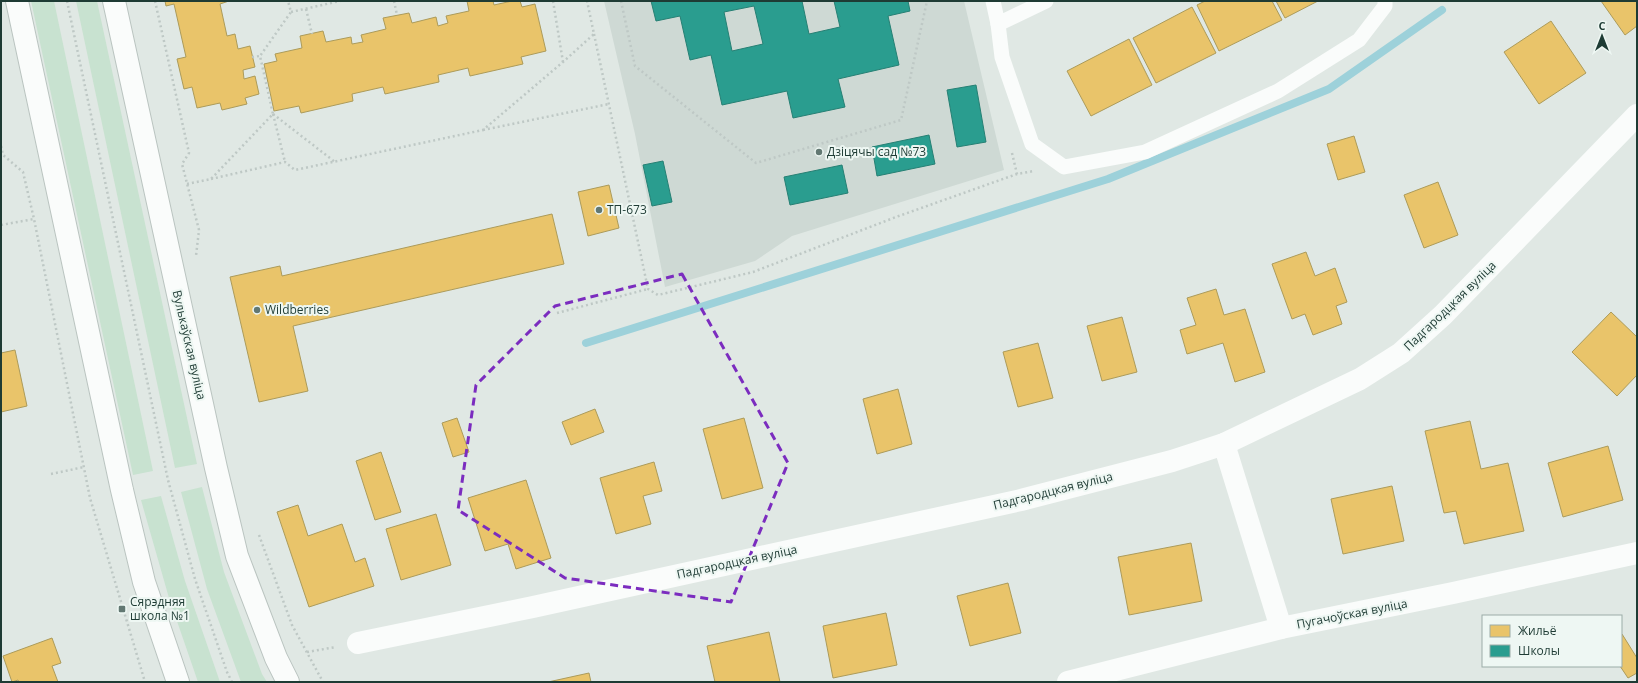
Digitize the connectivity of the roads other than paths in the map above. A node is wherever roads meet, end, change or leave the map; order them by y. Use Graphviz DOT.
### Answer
graph roads {
  1 [pos="16,1"];
  2 [pos="114,1"];
  3 [pos="993,1"];
  4 [pos="1046,1"];
  5 [pos="1385,1"];
  6 [pos="998,24"];
  7 [pos="1637,115"];
  8 [pos="1224,444"];
  9 [pos="1637,552"];
  10 [pos="1281,628"];
  11 [pos="358,643"];
  12 [pos="178,682"];
  13 [pos="288,682"];
  14 [pos="1068,682"];
  1 -- 12 [label="street"];
  2 -- 13 [label="street, Вулькаўская вуліца"];
  3 -- 6 [label="lane"];
  4 -- 6 [label="lane"];
  5 -- 6 [label="lane"];
  7 -- 8 [label="street, Падгародцкая вуліца"];
  8 -- 10 [label="street"];
  8 -- 11 [label="street, Падгародцкая вуліца"];
  9 -- 10 [label="street, Пугачоўская вуліца"];
  10 -- 14 [label="street, Пугачоўская вуліца"];
}
